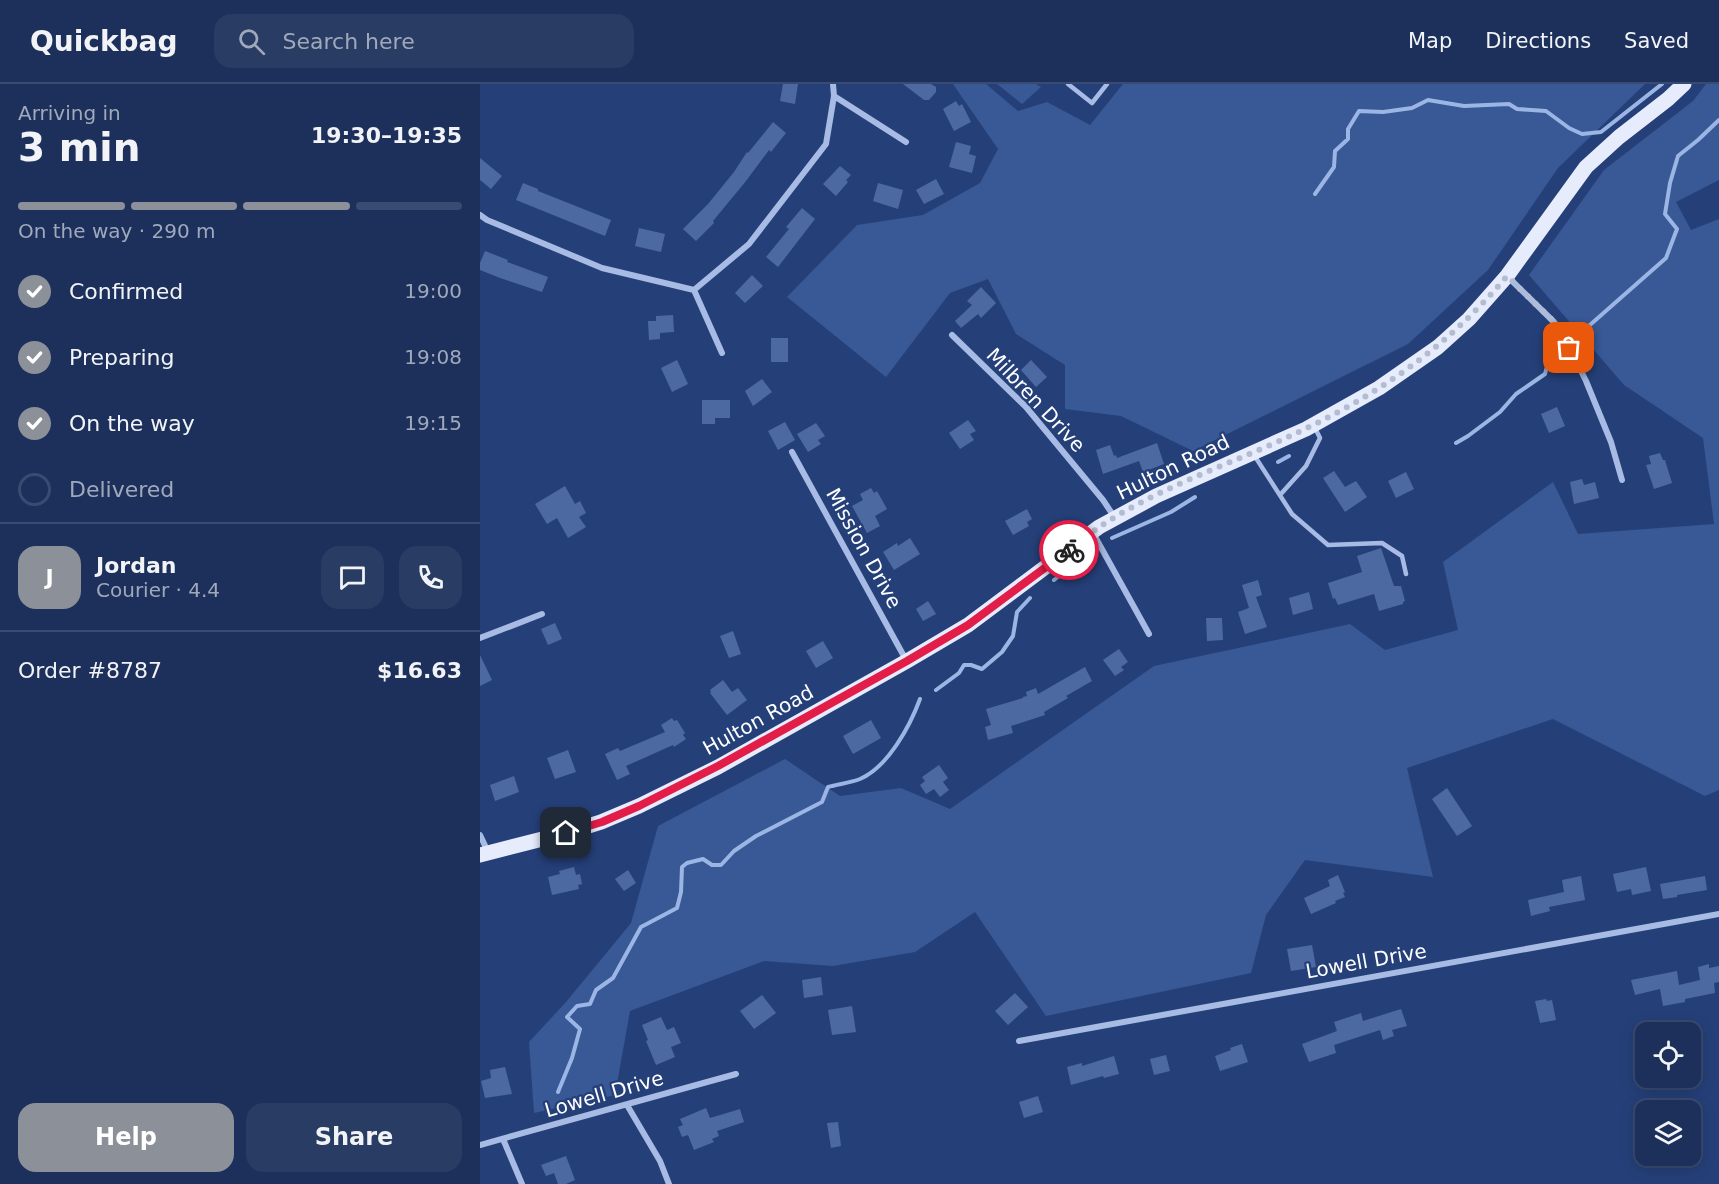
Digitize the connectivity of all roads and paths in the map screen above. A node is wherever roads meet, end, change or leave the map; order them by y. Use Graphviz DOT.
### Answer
graph roads {
  1 [pos="833,84"];
  2 [pos="1068,84"];
  3 [pos="1107,84"];
  4 [pos="1684,84"];
  5 [pos="834,96"];
  6 [pos="906,142"];
  7 [pos="480,214"];
  8 [pos="1507,276"];
  9 [pos="694,290"];
  10 [pos="952,335"];
  11 [pos="722,353"];
  12 [pos="1313,424"];
  13 [pos="792,452"];
  14 [pos="1252,453"];
  15 [pos="1622,480"];
  16 [pos="1280,495"];
  17 [pos="1115,518"];
  18 [pos="1093,532"];
  19 [pos="1406,574"];
  20 [pos="542,614"];
  21 [pos="1149,634"];
  22 [pos="480,638"];
  23 [pos="907,661"];
  24 [pos="480,835"];
  25 [pos="484,854"];
  26 [pos="1719,914"];
  27 [pos="1019,1041"];
  28 [pos="736,1074"];
  29 [pos="627,1105"];
  30 [pos="503,1139"];
  31 [pos="480,1145"];
  32 [pos="522,1184"];
  33 [pos="669,1184"];
  1 -- 5 [label="street"];
  2 -- 3 [label="lane"];
  4 -- 8 [label="main road, Hulton Road"];
  5 -- 6 [label="street"];
  5 -- 9 [label="street"];
  7 -- 9 [label="street"];
  8 -- 12 [label="main road, Hulton Road"];
  8 -- 15 [label="street"];
  9 -- 11 [label="street"];
  10 -- 17 [label="street, Milbren Drive"];
  12 -- 14 [label="main road, Hulton Road"];
  12 -- 16 [label="lane"];
  13 -- 23 [label="street, Mission Drive"];
  14 -- 16 [label="lane"];
  14 -- 17 [label="main road, Hulton Road"];
  16 -- 19 [label="lane"];
  17 -- 18 [label="main road, Hulton Road"];
  18 -- 21 [label="street"];
  18 -- 23 [label="main road, Hulton Road"];
  20 -- 22 [label="street"];
  23 -- 25 [label="main road, Hulton Road"];
  24 -- 25 [label="street"];
  26 -- 27 [label="street, Lowell Drive"];
  28 -- 29 [label="street, Lowell Drive"];
  29 -- 30 [label="street, Lowell Drive"];
  29 -- 33 [label="street"];
  30 -- 31 [label="street, Lowell Drive"];
  30 -- 32 [label="street"];
}
